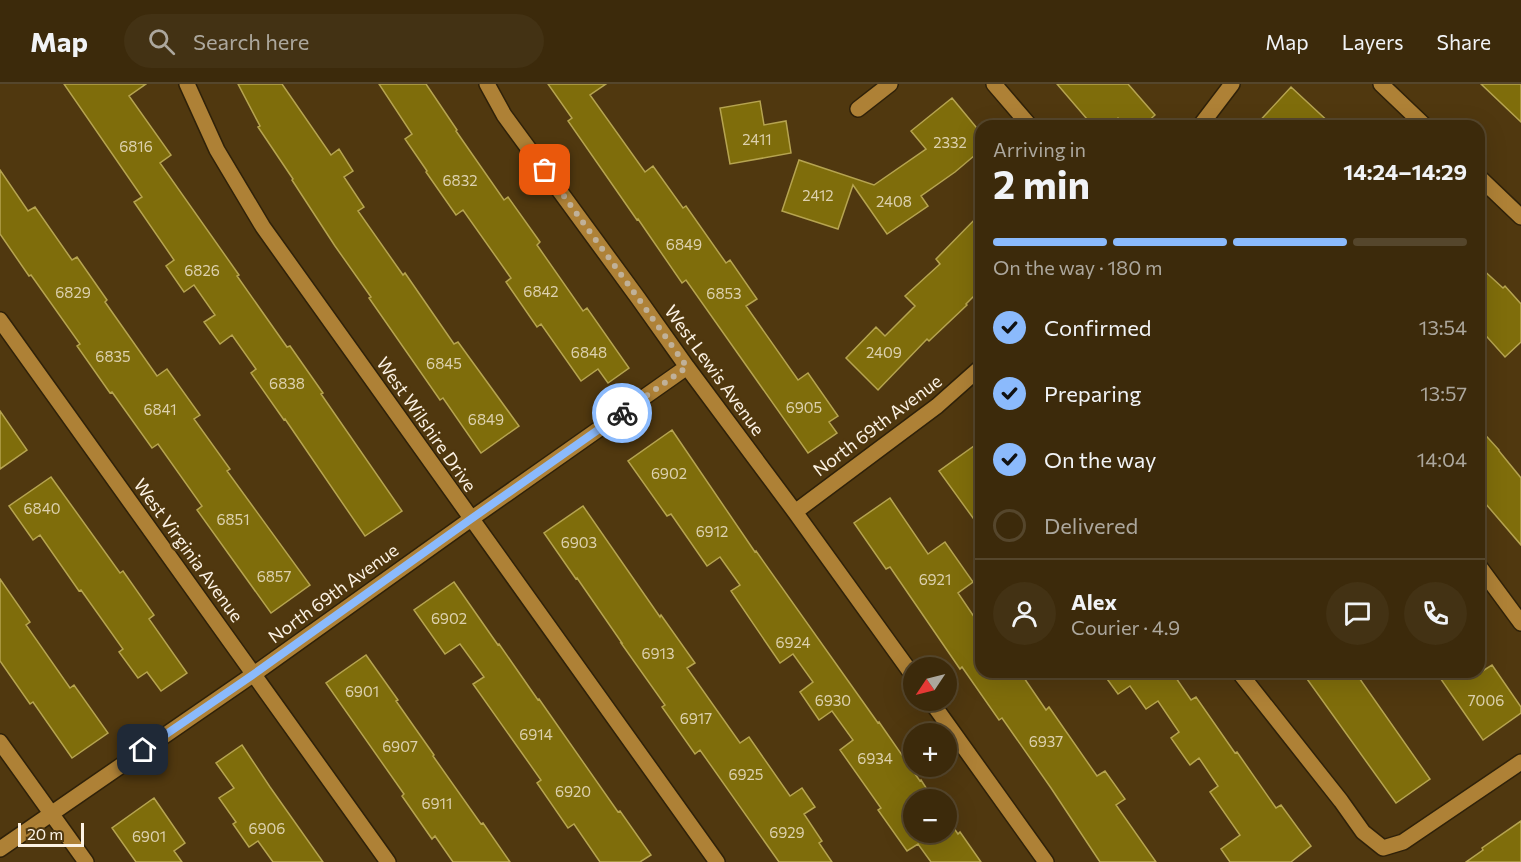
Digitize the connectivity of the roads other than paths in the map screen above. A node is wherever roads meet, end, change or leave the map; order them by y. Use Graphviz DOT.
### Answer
graph roads {
  1 [pos="187,84"];
  2 [pos="487,84"];
  3 [pos="890,84"];
  4 [pos="994,84"];
  5 [pos="1232,84"];
  6 [pos="1381,84"];
  7 [pos="858,109"];
  8 [pos="1025,120"];
  9 [pos="1205,120"];
  10 [pos="1419,120"];
  11 [pos="1485,183"];
  12 [pos="1521,217"];
  13 [pos="0,320"];
  14 [pos="687,367"];
  15 [pos="975,372"];
  16 [pos="795,512"];
  17 [pos="471,519"];
  18 [pos="1485,574"];
  19 [pos="1521,623"];
  20 [pos="903,662"];
  21 [pos="254,674"];
  22 [pos="1244,678"];
  23 [pos="938,711"];
  24 [pos="0,742"];
  25 [pos="1521,762"];
  26 [pos="51,813"];
  27 [pos="0,849"];
  28 [pos="86,862"];
  29 [pos="388,862"];
  30 [pos="717,862"];
  31 [pos="1046,862"];
  1 -- 17 [label="street, West Wilshire Drive"];
  2 -- 14 [label="street, West Lewis Avenue"];
  3 -- 7 [label="street"];
  4 -- 8 [label="street"];
  5 -- 9 [label="street"];
  6 -- 10 [label="street"];
  11 -- 12 [label="street"];
  13 -- 21 [label="street, West Virginia Avenue"];
  14 -- 16 [label="street, West Lewis Avenue"];
  14 -- 17 [label="street, North 69th Avenue"];
  15 -- 16 [label="street, North 69th Avenue"];
  16 -- 20 [label="street, West Lewis Avenue"];
  17 -- 21 [label="street, North 69th Avenue"];
  17 -- 30 [label="street, West Wilshire Drive"];
  18 -- 19 [label="street"];
  21 -- 26 [label="street, North 69th Avenue"];
  21 -- 29 [label="street, West Virginia Avenue"];
  22 -- 25 [label="street"];
  23 -- 31 [label="street"];
  24 -- 26 [label="street"];
  26 -- 27 [label="street, North 69th Avenue"];
  26 -- 28 [label="street"];
}
